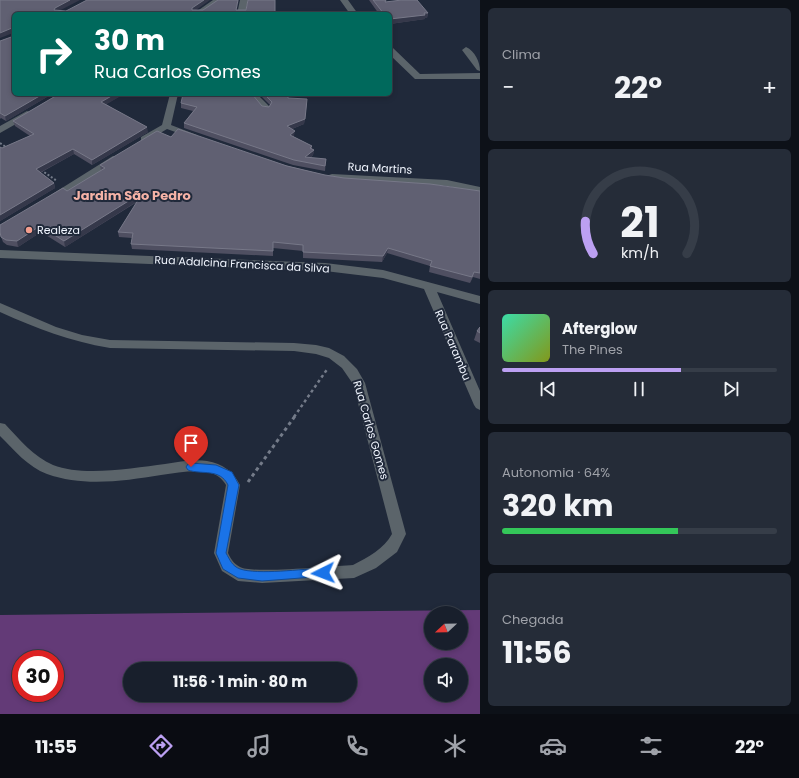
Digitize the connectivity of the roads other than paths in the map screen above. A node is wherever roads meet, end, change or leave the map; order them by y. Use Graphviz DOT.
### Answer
graph roads {
  1 [pos="218,0"];
  2 [pos="244,0"];
  3 [pos="344,0"];
  4 [pos="200,12"];
  5 [pos="241,12"];
  6 [pos="353,12"];
  7 [pos="466,50"];
  8 [pos="392,52"];
  9 [pos="480,68"];
  10 [pos="480,76"];
  11 [pos="174,96"];
  12 [pos="254,96"];
  13 [pos="266,108"];
  14 [pos="34,110"];
  15 [pos="166,126"];
  16 [pos="0,130"];
  17 [pos="204,138"];
  18 [pos="134,145"];
  19 [pos="122,153"];
  20 [pos="320,174"];
  21 [pos="480,190"];
  22 [pos="40,204"];
  23 [pos="0,254"];
  24 [pos="428,285"];
  25 [pos="480,300"];
  26 [pos="0,306"];
  27 [pos="480,405"];
  28 [pos="0,428"];
  1 -- 4 [label="street"];
  2 -- 5 [label="street"];
  3 -- 6 [label="street"];
  7 -- 9 [label="street"];
  8 -- 10 [label="street"];
  11 -- 15 [label="street"];
  12 -- 13 [label="street"];
  14 -- 16 [label="street"];
  15 -- 17 [label="street"];
  15 -- 18 [label="street"];
  19 -- 22 [label="street"];
  20 -- 21 [label="street, Rua Martins"];
  23 -- 24 [label="street, Rua Adalcina Francisca da Silva"];
  24 -- 25 [label="street, Rua Adalcina Francisca da Silva"];
  24 -- 27 [label="street, Rua Parambu"];
  26 -- 28 [label="street, Rua Carlos Gomes"];
}
